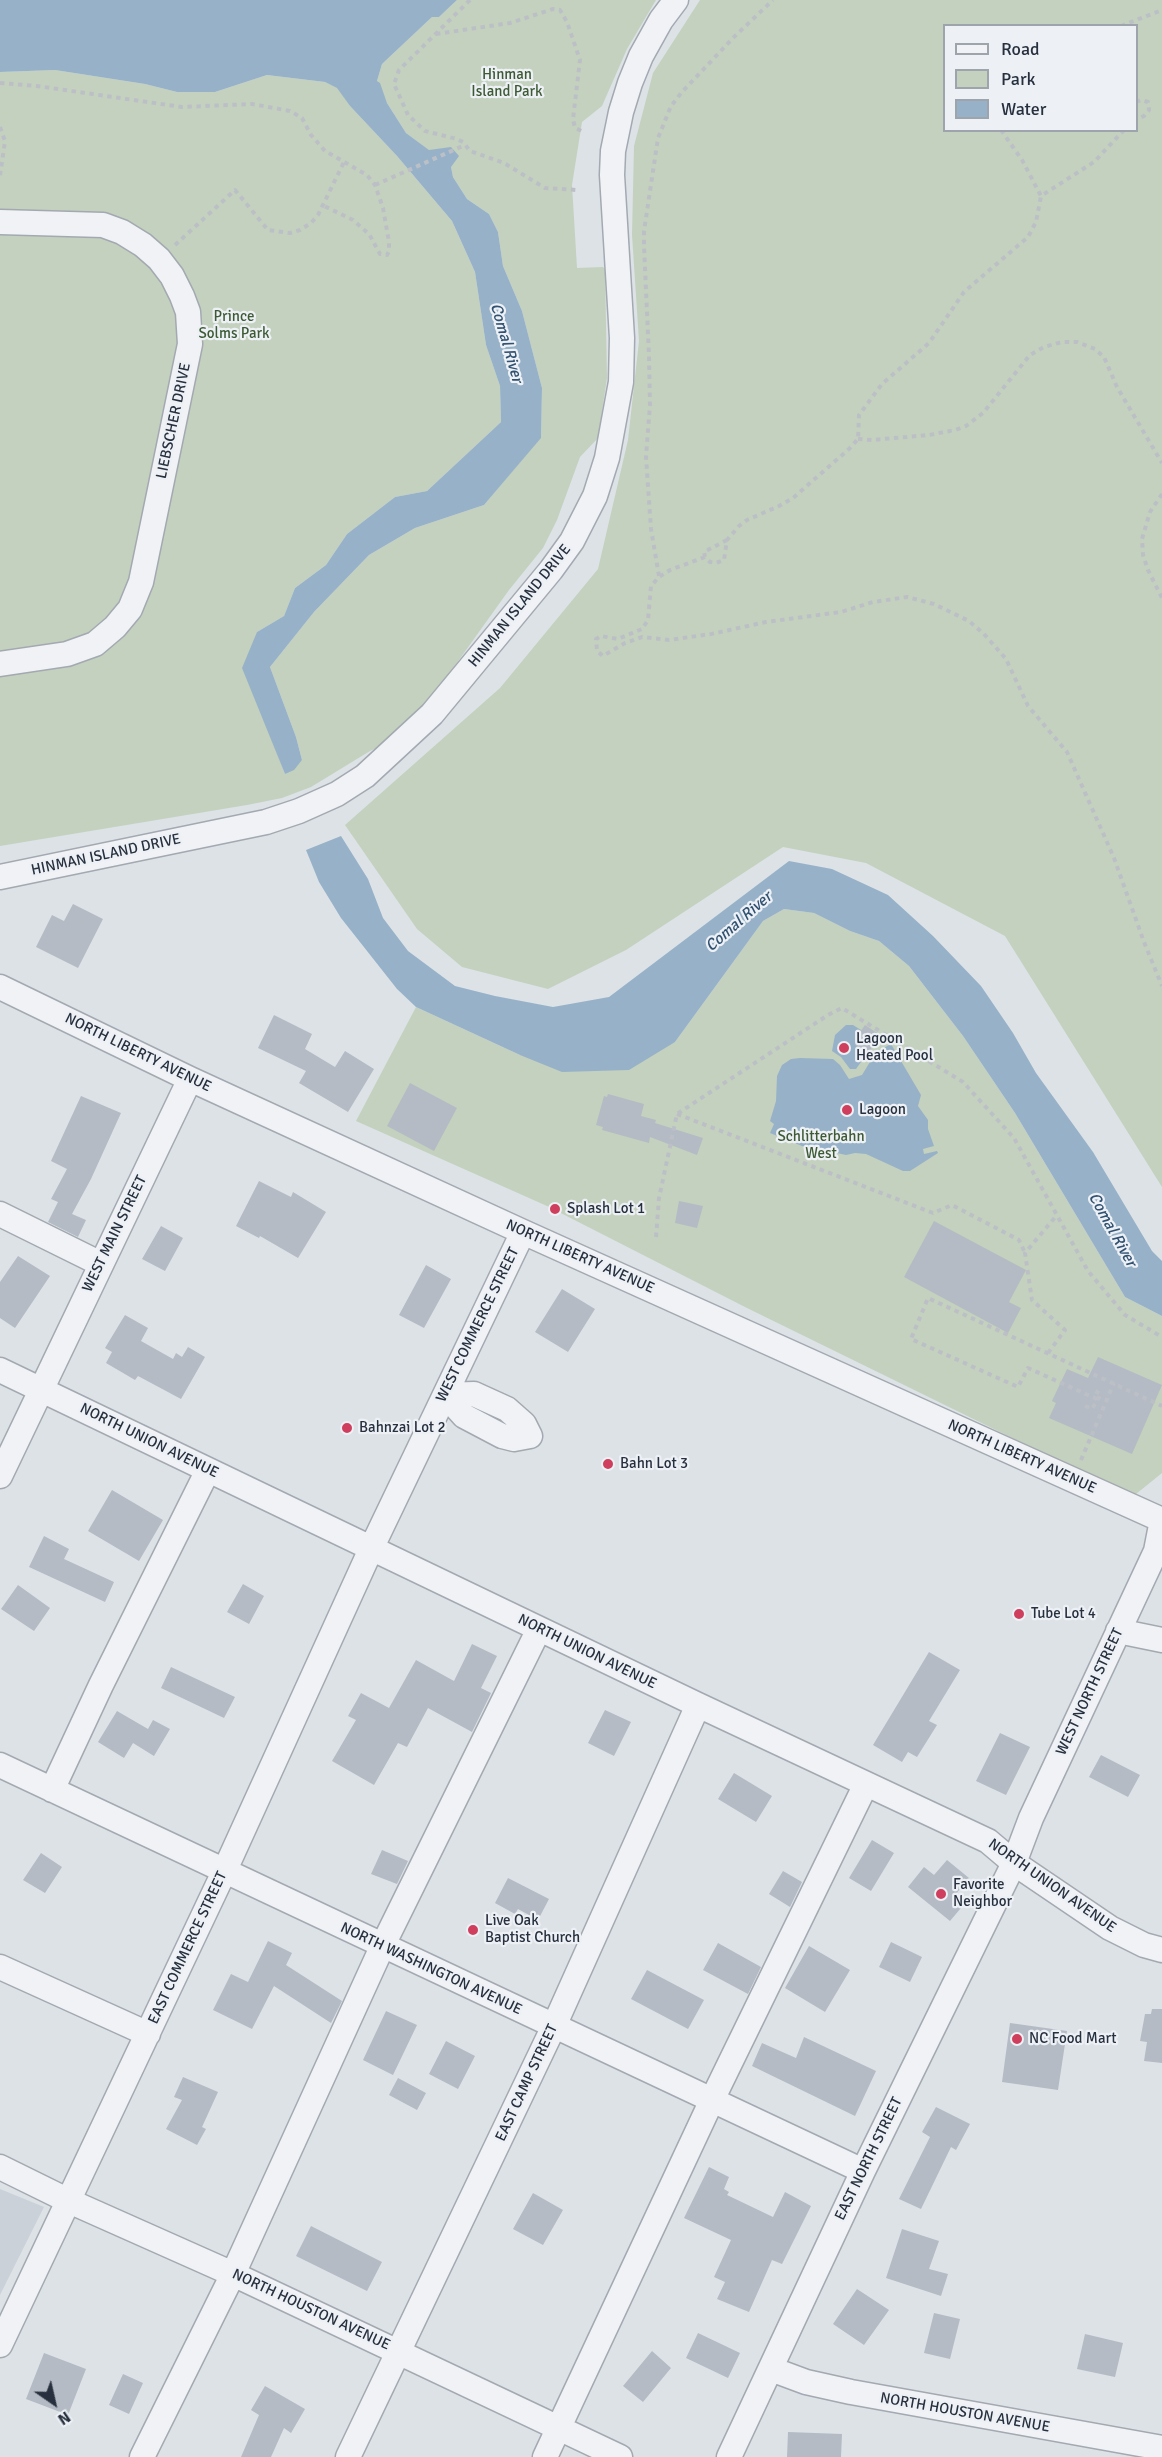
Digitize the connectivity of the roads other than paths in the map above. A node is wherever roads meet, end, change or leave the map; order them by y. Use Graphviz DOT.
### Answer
graph roads {
  1 [pos="676,0"];
  2 [pos="0,222"];
  3 [pos="0,664"];
  4 [pos="0,877"];
  5 [pos="0,987"];
  6 [pos="190,1078"];
  7 [pos="0,1214"];
  8 [pos="523,1232"];
  9 [pos="101,1264"];
  10 [pos="0,1370"];
  11 [pos="41,1389"];
  12 [pos="208,1470"];
  13 [pos="0,1476"];
  14 [pos="1162,1520"];
  15 [pos="371,1549"];
  16 [pos="539,1629"];
  17 [pos="1118,1631"];
  18 [pos="1162,1640"];
  19 [pos="698,1705"];
  20 [pos="0,1765"];
  21 [pos="866,1784"];
  22 [pos="52,1790"];
  23 [pos="1014,1863"];
  24 [pos="224,1872"];
  25 [pos="382,1947"];
  26 [pos="1162,1950"];
  27 [pos="0,1967"];
  28 [pos="554,2026"];
  29 [pos="148,2034"];
  30 [pos="712,2100"];
  31 [pos="0,2168"];
  32 [pos="863,2171"];
  33 [pos="69,2201"];
  34 [pos="233,2274"];
  35 [pos="0,2345"];
  36 [pos="399,2352"];
  37 [pos="771,2369"];
  38 [pos="558,2428"];
  39 [pos="1162,2448"];
  40 [pos="142,2457"];
  41 [pos="348,2457"];
  42 [pos="545,2457"];
  43 [pos="620,2457"];
  44 [pos="729,2457"];
  1 -- 4 [label="street, HINMAN ISLAND DRIVE"];
  2 -- 3 [label="street, LIEBSCHER DRIVE"];
  5 -- 6 [label="street, NORTH LIBERTY AVENUE"];
  6 -- 8 [label="street, NORTH LIBERTY AVENUE"];
  6 -- 9 [label="street, WEST MAIN STREET"];
  7 -- 9 [label="street"];
  8 -- 14 [label="street, NORTH LIBERTY AVENUE"];
  8 -- 15 [label="street, WEST COMMERCE STREET"];
  9 -- 11 [label="street, WEST MAIN STREET"];
  10 -- 11 [label="street, NORTH UNION AVENUE"];
  11 -- 12 [label="street, NORTH UNION AVENUE"];
  11 -- 13 [label="street, WEST MAIN STREET"];
  12 -- 15 [label="street, NORTH UNION AVENUE"];
  12 -- 22 [label="street"];
  14 -- 17 [label="street, WEST NORTH STREET"];
  15 -- 16 [label="street, NORTH UNION AVENUE"];
  15 -- 24 [label="street, EAST COMMERCE STREET"];
  16 -- 19 [label="street, NORTH UNION AVENUE"];
  16 -- 25 [label="street"];
  17 -- 18 [label="street"];
  17 -- 23 [label="street, WEST NORTH STREET"];
  19 -- 21 [label="street, NORTH UNION AVENUE"];
  19 -- 28 [label="street, EAST CAMP STREET"];
  20 -- 22 [label="street, NORTH WASHINGTON AVENUE"];
  21 -- 23 [label="street, NORTH UNION AVENUE"];
  21 -- 30 [label="street"];
  22 -- 24 [label="street, NORTH WASHINGTON AVENUE"];
  23 -- 26 [label="street, NORTH UNION AVENUE"];
  23 -- 32 [label="street, EAST NORTH STREET"];
  24 -- 25 [label="street, NORTH WASHINGTON AVENUE"];
  24 -- 29 [label="street, EAST COMMERCE STREET"];
  25 -- 28 [label="street, NORTH WASHINGTON AVENUE"];
  25 -- 34 [label="street"];
  27 -- 29 [label="street"];
  28 -- 30 [label="street, NORTH WASHINGTON AVENUE"];
  28 -- 36 [label="street, EAST CAMP STREET"];
  29 -- 33 [label="street, EAST COMMERCE STREET"];
  30 -- 32 [label="street, NORTH WASHINGTON AVENUE"];
  30 -- 38 [label="street"];
  31 -- 33 [label="street, NORTH HOUSTON AVENUE"];
  32 -- 37 [label="street, EAST NORTH STREET"];
  33 -- 34 [label="street, NORTH HOUSTON AVENUE"];
  33 -- 35 [label="street, EAST COMMERCE STREET"];
  34 -- 36 [label="street, NORTH HOUSTON AVENUE"];
  34 -- 40 [label="street"];
  36 -- 38 [label="street, NORTH HOUSTON AVENUE"];
  36 -- 41 [label="street, EAST CAMP STREET"];
  37 -- 39 [label="street, NORTH HOUSTON AVENUE"];
  37 -- 44 [label="street, EAST NORTH STREET"];
  38 -- 42 [label="street"];
  38 -- 43 [label="street, NORTH HOUSTON AVENUE"];
}
